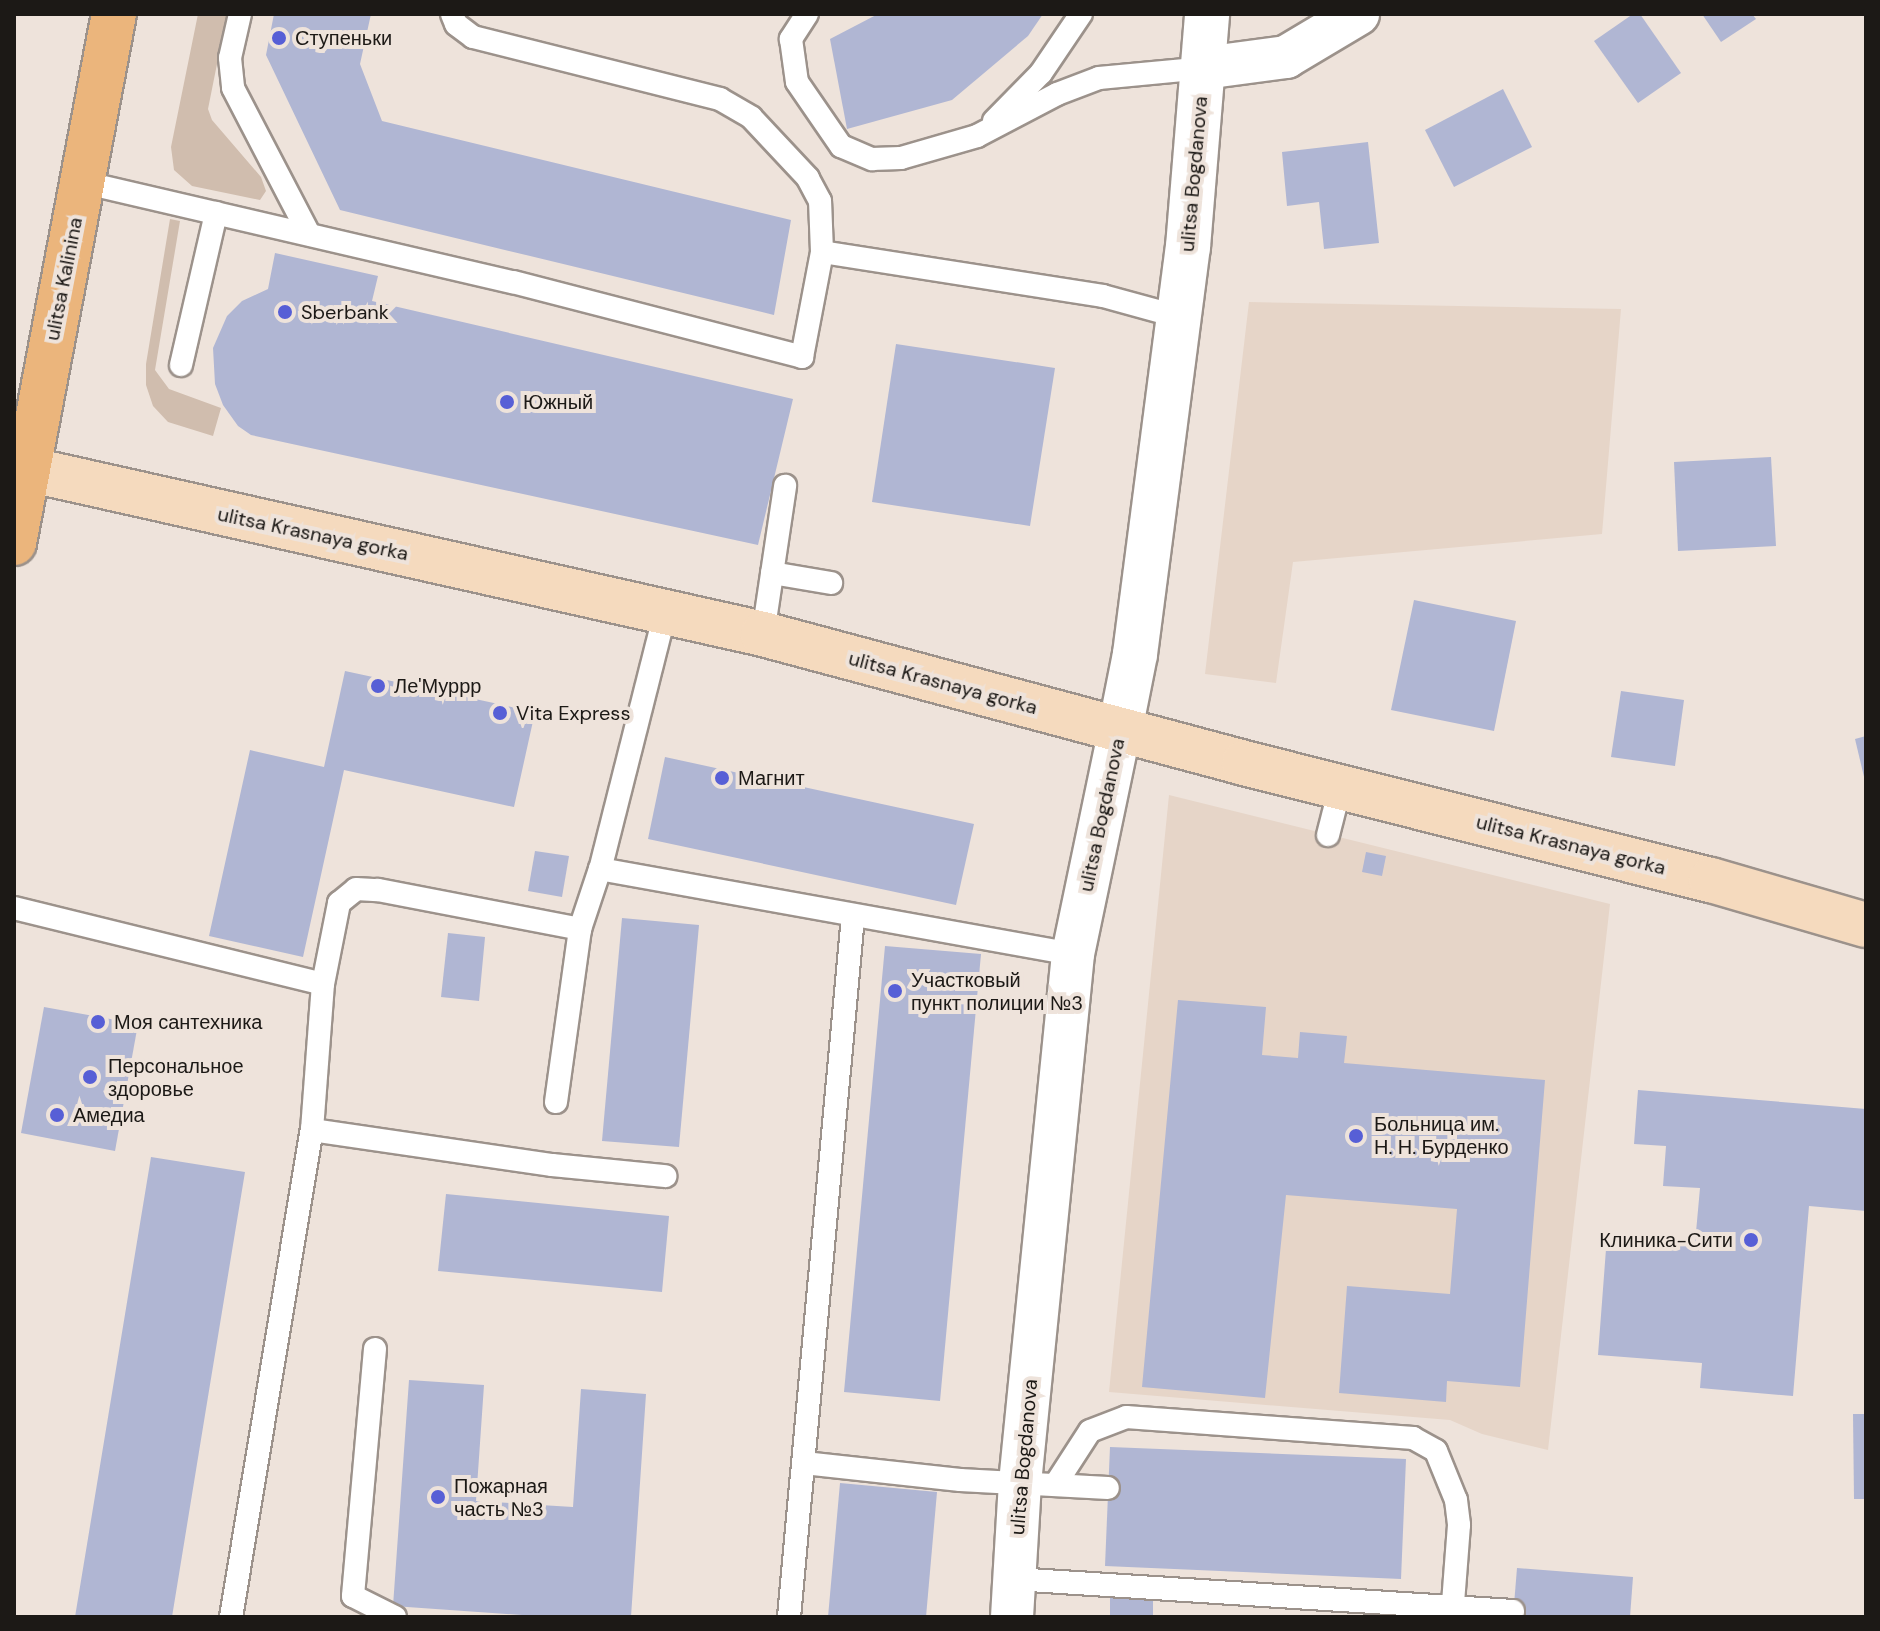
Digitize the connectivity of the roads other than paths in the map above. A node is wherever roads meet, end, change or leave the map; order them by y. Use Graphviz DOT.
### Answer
graph roads {
  1 [pos="114,14"];
  2 [pos="240,14"];
  3 [pos="452,14"];
  4 [pos="807,14"];
  5 [pos="1081,14"];
  6 [pos="1207,14"];
  7 [pos="1358,14"];
  8 [pos="1204,68"];
  9 [pos="977,136"];
  10 [pos="82,182"];
  11 [pos="216,213"];
  12 [pos="309,234"];
  13 [pos="822,252"];
  14 [pos="1179,317"];
  15 [pos="181,365"];
  16 [pos="21,468"];
  17 [pos="785,486"];
  18 [pos="14,543"];
  19 [pos="772,573"];
  20 [pos="831,583"];
  21 [pos="665,613"];
  22 [pos="763,634"];
  23 [pos="1120,730"];
  24 [pos="1340,788"];
  25 [pos="1328,835"];
  26 [pos="600,869"];
  27 [pos="14,908"];
  28 [pos="853,916"];
  29 [pos="1866,925"];
  30 [pos="580,929"];
  31 [pos="1073,954"];
  32 [pos="323,984"];
  33 [pos="556,1102"];
  34 [pos="312,1130"];
  35 [pos="665,1176"];
  36 [pos="375,1349"];
  37 [pos="804,1463"];
  38 [pos="1038,1484"];
  39 [pos="1108,1488"];
  40 [pos="1013,1598"];
  41 [pos="1513,1611"];
  42 [pos="1453,1612"];
  43 [pos="231,1617"];
  44 [pos="395,1617"];
  45 [pos="789,1617"];
  1 -- 10 [label="main road, ulitsa Kalinina"];
  2 -- 12 [label="lane"];
  3 -- 13 [label="lane"];
  4 -- 9 [label="lane"];
  5 -- 9 [label="lane"];
  6 -- 8 [label="street, ulitsa Bogdanova"];
  7 -- 8 [label="street"];
  8 -- 9 [label="lane"];
  8 -- 14 [label="street, ulitsa Bogdanova"];
  10 -- 11 [label="lane"];
  10 -- 16 [label="main road, ulitsa Kalinina"];
  11 -- 12 [label="lane"];
  11 -- 15 [label="lane"];
  12 -- 13 [label="lane"];
  13 -- 14 [label="lane"];
  14 -- 23 [label="street, ulitsa Bogdanova"];
  16 -- 18 [label="main road, ulitsa Kalinina"];
  16 -- 21 [label="main road, ulitsa Krasnaya gorka"];
  17 -- 19 [label="lane"];
  19 -- 20 [label="lane"];
  19 -- 22 [label="lane"];
  21 -- 22 [label="main road, ulitsa Krasnaya gorka"];
  21 -- 26 [label="lane"];
  22 -- 23 [label="main road, ulitsa Krasnaya gorka"];
  23 -- 24 [label="main road, ulitsa Krasnaya gorka"];
  23 -- 31 [label="street, ulitsa Bogdanova"];
  24 -- 25 [label="lane"];
  24 -- 29 [label="main road, ulitsa Krasnaya gorka"];
  26 -- 28 [label="lane"];
  26 -- 30 [label="lane"];
  27 -- 32 [label="lane"];
  28 -- 31 [label="lane"];
  28 -- 37 [label="lane"];
  30 -- 32 [label="lane"];
  30 -- 33 [label="lane"];
  31 -- 38 [label="street, ulitsa Bogdanova"];
  32 -- 34 [label="lane"];
  34 -- 35 [label="lane"];
  34 -- 43 [label="lane"];
  36 -- 44 [label="lane"];
  37 -- 38 [label="lane"];
  37 -- 45 [label="lane"];
  38 -- 39 [label="lane"];
  38 -- 40 [label="street, ulitsa Bogdanova"];
  38 -- 42 [label="lane"];
  40 -- 42 [label="lane"];
  41 -- 42 [label="lane"];
}
